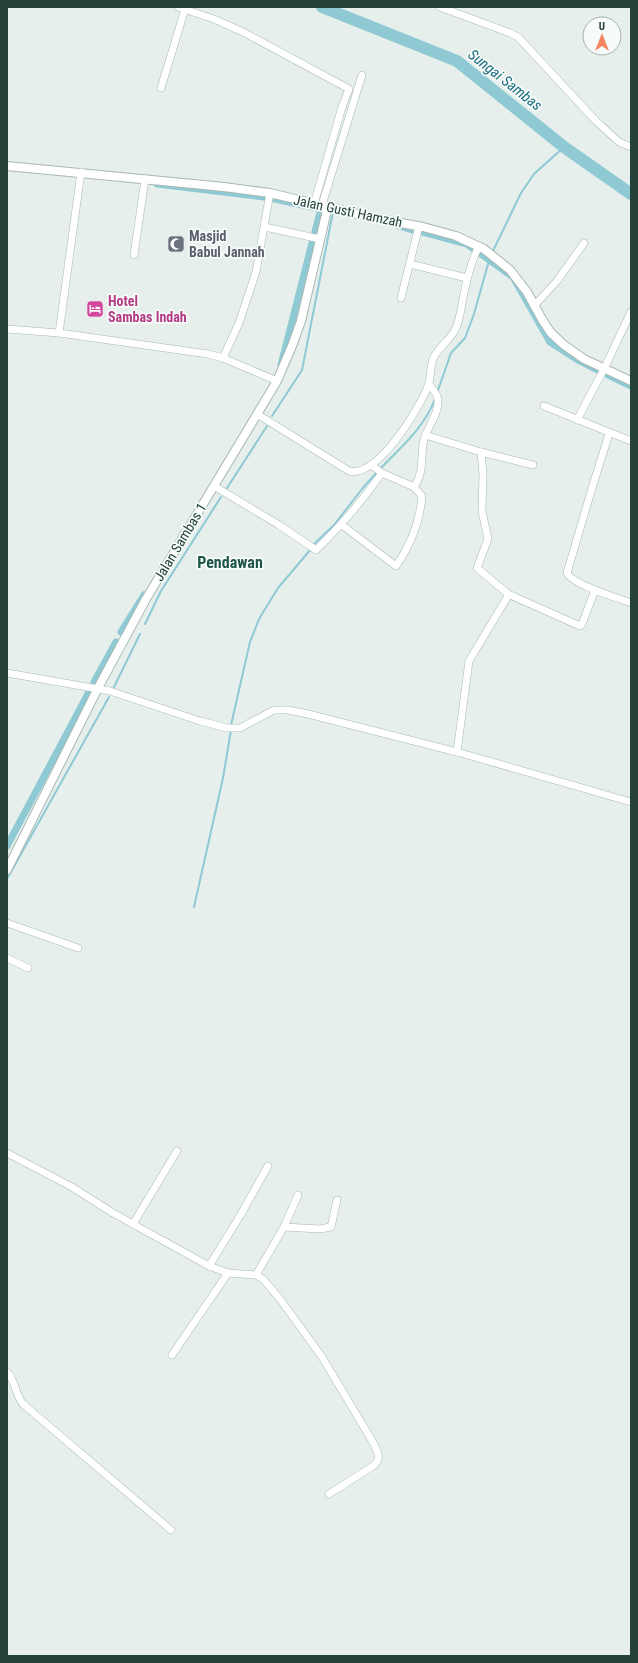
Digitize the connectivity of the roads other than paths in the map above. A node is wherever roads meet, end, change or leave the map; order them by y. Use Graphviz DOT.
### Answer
graph roads {
  1 [pos="440,7"];
  2 [pos="181,8"];
  3 [pos="362,75"];
  4 [pos="162,88"];
  5 [pos="631,147"];
  6 [pos="7,166"];
  7 [pos="81,172"];
  8 [pos="145,179"];
  9 [pos="270,194"];
  10 [pos="321,205"];
  11 [pos="419,226"];
  12 [pos="265,227"];
  13 [pos="320,239"];
  14 [pos="584,243"];
  15 [pos="481,247"];
  16 [pos="134,255"];
  17 [pos="410,264"];
  18 [pos="467,278"];
  19 [pos="401,298"];
  20 [pos="534,306"];
  21 [pos="631,312"];
  22 [pos="7,329"];
  23 [pos="59,333"];
  24 [pos="223,358"];
  25 [pos="604,369"];
  26 [pos="277,381"];
  27 [pos="631,381"];
  28 [pos="431,387"];
  29 [pos="544,406"];
  30 [pos="257,414"];
  31 [pos="577,420"];
  32 [pos="609,434"];
  33 [pos="426,435"];
  34 [pos="631,441"];
  35 [pos="481,452"];
  36 [pos="533,465"];
  37 [pos="376,469"];
  38 [pos="214,486"];
  39 [pos="414,487"];
  40 [pos="342,525"];
  41 [pos="595,590"];
  42 [pos="508,594"];
  43 [pos="631,603"];
  44 [pos="7,673"];
  45 [pos="98,688"];
  46 [pos="457,752"];
  47 [pos="631,802"];
  48 [pos="7,870"];
  49 [pos="7,923"];
  50 [pos="78,948"];
  51 [pos="7,958"];
  52 [pos="28,968"];
  53 [pos="177,1151"];
  54 [pos="7,1153"];
  55 [pos="268,1166"];
  56 [pos="298,1195"];
  57 [pos="337,1200"];
  58 [pos="133,1224"];
  59 [pos="284,1227"];
  60 [pos="209,1266"];
  61 [pos="228,1273"];
  62 [pos="256,1275"];
  63 [pos="172,1355"];
  64 [pos="7,1372"];
  65 [pos="329,1494"];
  66 [pos="171,1530"];
  1 -- 5 [label="street"];
  2 -- 4 [label="street"];
  2 -- 10 [label="street"];
  3 -- 10 [label="street"];
  6 -- 7 [label="street, Jalan Gusti Hamzah"];
  7 -- 8 [label="street, Jalan Gusti Hamzah"];
  7 -- 23 [label="street"];
  8 -- 9 [label="street, Jalan Gusti Hamzah"];
  8 -- 16 [label="street"];
  9 -- 10 [label="street, Jalan Gusti Hamzah"];
  9 -- 12 [label="street"];
  10 -- 11 [label="street, Jalan Gusti Hamzah"];
  10 -- 13 [label="street, Jalan Sambas 1"];
  11 -- 15 [label="street, Jalan Gusti Hamzah"];
  11 -- 17 [label="street"];
  12 -- 13 [label="street"];
  12 -- 24 [label="street"];
  13 -- 26 [label="street, Jalan Sambas 1"];
  14 -- 20 [label="street"];
  15 -- 18 [label="street"];
  15 -- 20 [label="street, Jalan Gusti Hamzah"];
  17 -- 18 [label="street"];
  17 -- 19 [label="street"];
  18 -- 28 [label="street"];
  20 -- 25 [label="street, Jalan Gusti Hamzah"];
  21 -- 25 [label="street"];
  22 -- 23 [label="street"];
  23 -- 24 [label="street"];
  24 -- 26 [label="street"];
  25 -- 27 [label="street, Jalan Gusti Hamzah"];
  25 -- 31 [label="street"];
  26 -- 30 [label="street, Jalan Sambas 1"];
  28 -- 33 [label="street"];
  28 -- 37 [label="street"];
  29 -- 31 [label="street"];
  30 -- 37 [label="street"];
  30 -- 38 [label="street, Jalan Sambas 1"];
  31 -- 32 [label="street"];
  32 -- 34 [label="street"];
  32 -- 41 [label="street"];
  33 -- 35 [label="street"];
  33 -- 39 [label="street"];
  35 -- 36 [label="street"];
  35 -- 42 [label="street"];
  37 -- 39 [label="street"];
  37 -- 40 [label="street"];
  38 -- 40 [label="street"];
  38 -- 45 [label="street, Jalan Sambas 1"];
  39 -- 40 [label="street"];
  41 -- 42 [label="street"];
  41 -- 43 [label="street"];
  42 -- 46 [label="street"];
  44 -- 45 [label="street"];
  45 -- 46 [label="street"];
  45 -- 48 [label="street, Jalan Sambas 1"];
  46 -- 47 [label="street"];
  49 -- 50 [label="street"];
  51 -- 52 [label="street"];
  53 -- 58 [label="street"];
  54 -- 58 [label="street"];
  55 -- 60 [label="street"];
  56 -- 59 [label="street"];
  57 -- 59 [label="street"];
  58 -- 60 [label="street"];
  59 -- 62 [label="street"];
  60 -- 61 [label="street"];
  61 -- 62 [label="street"];
  61 -- 63 [label="street"];
  62 -- 65 [label="street"];
  64 -- 66 [label="street"];
}
